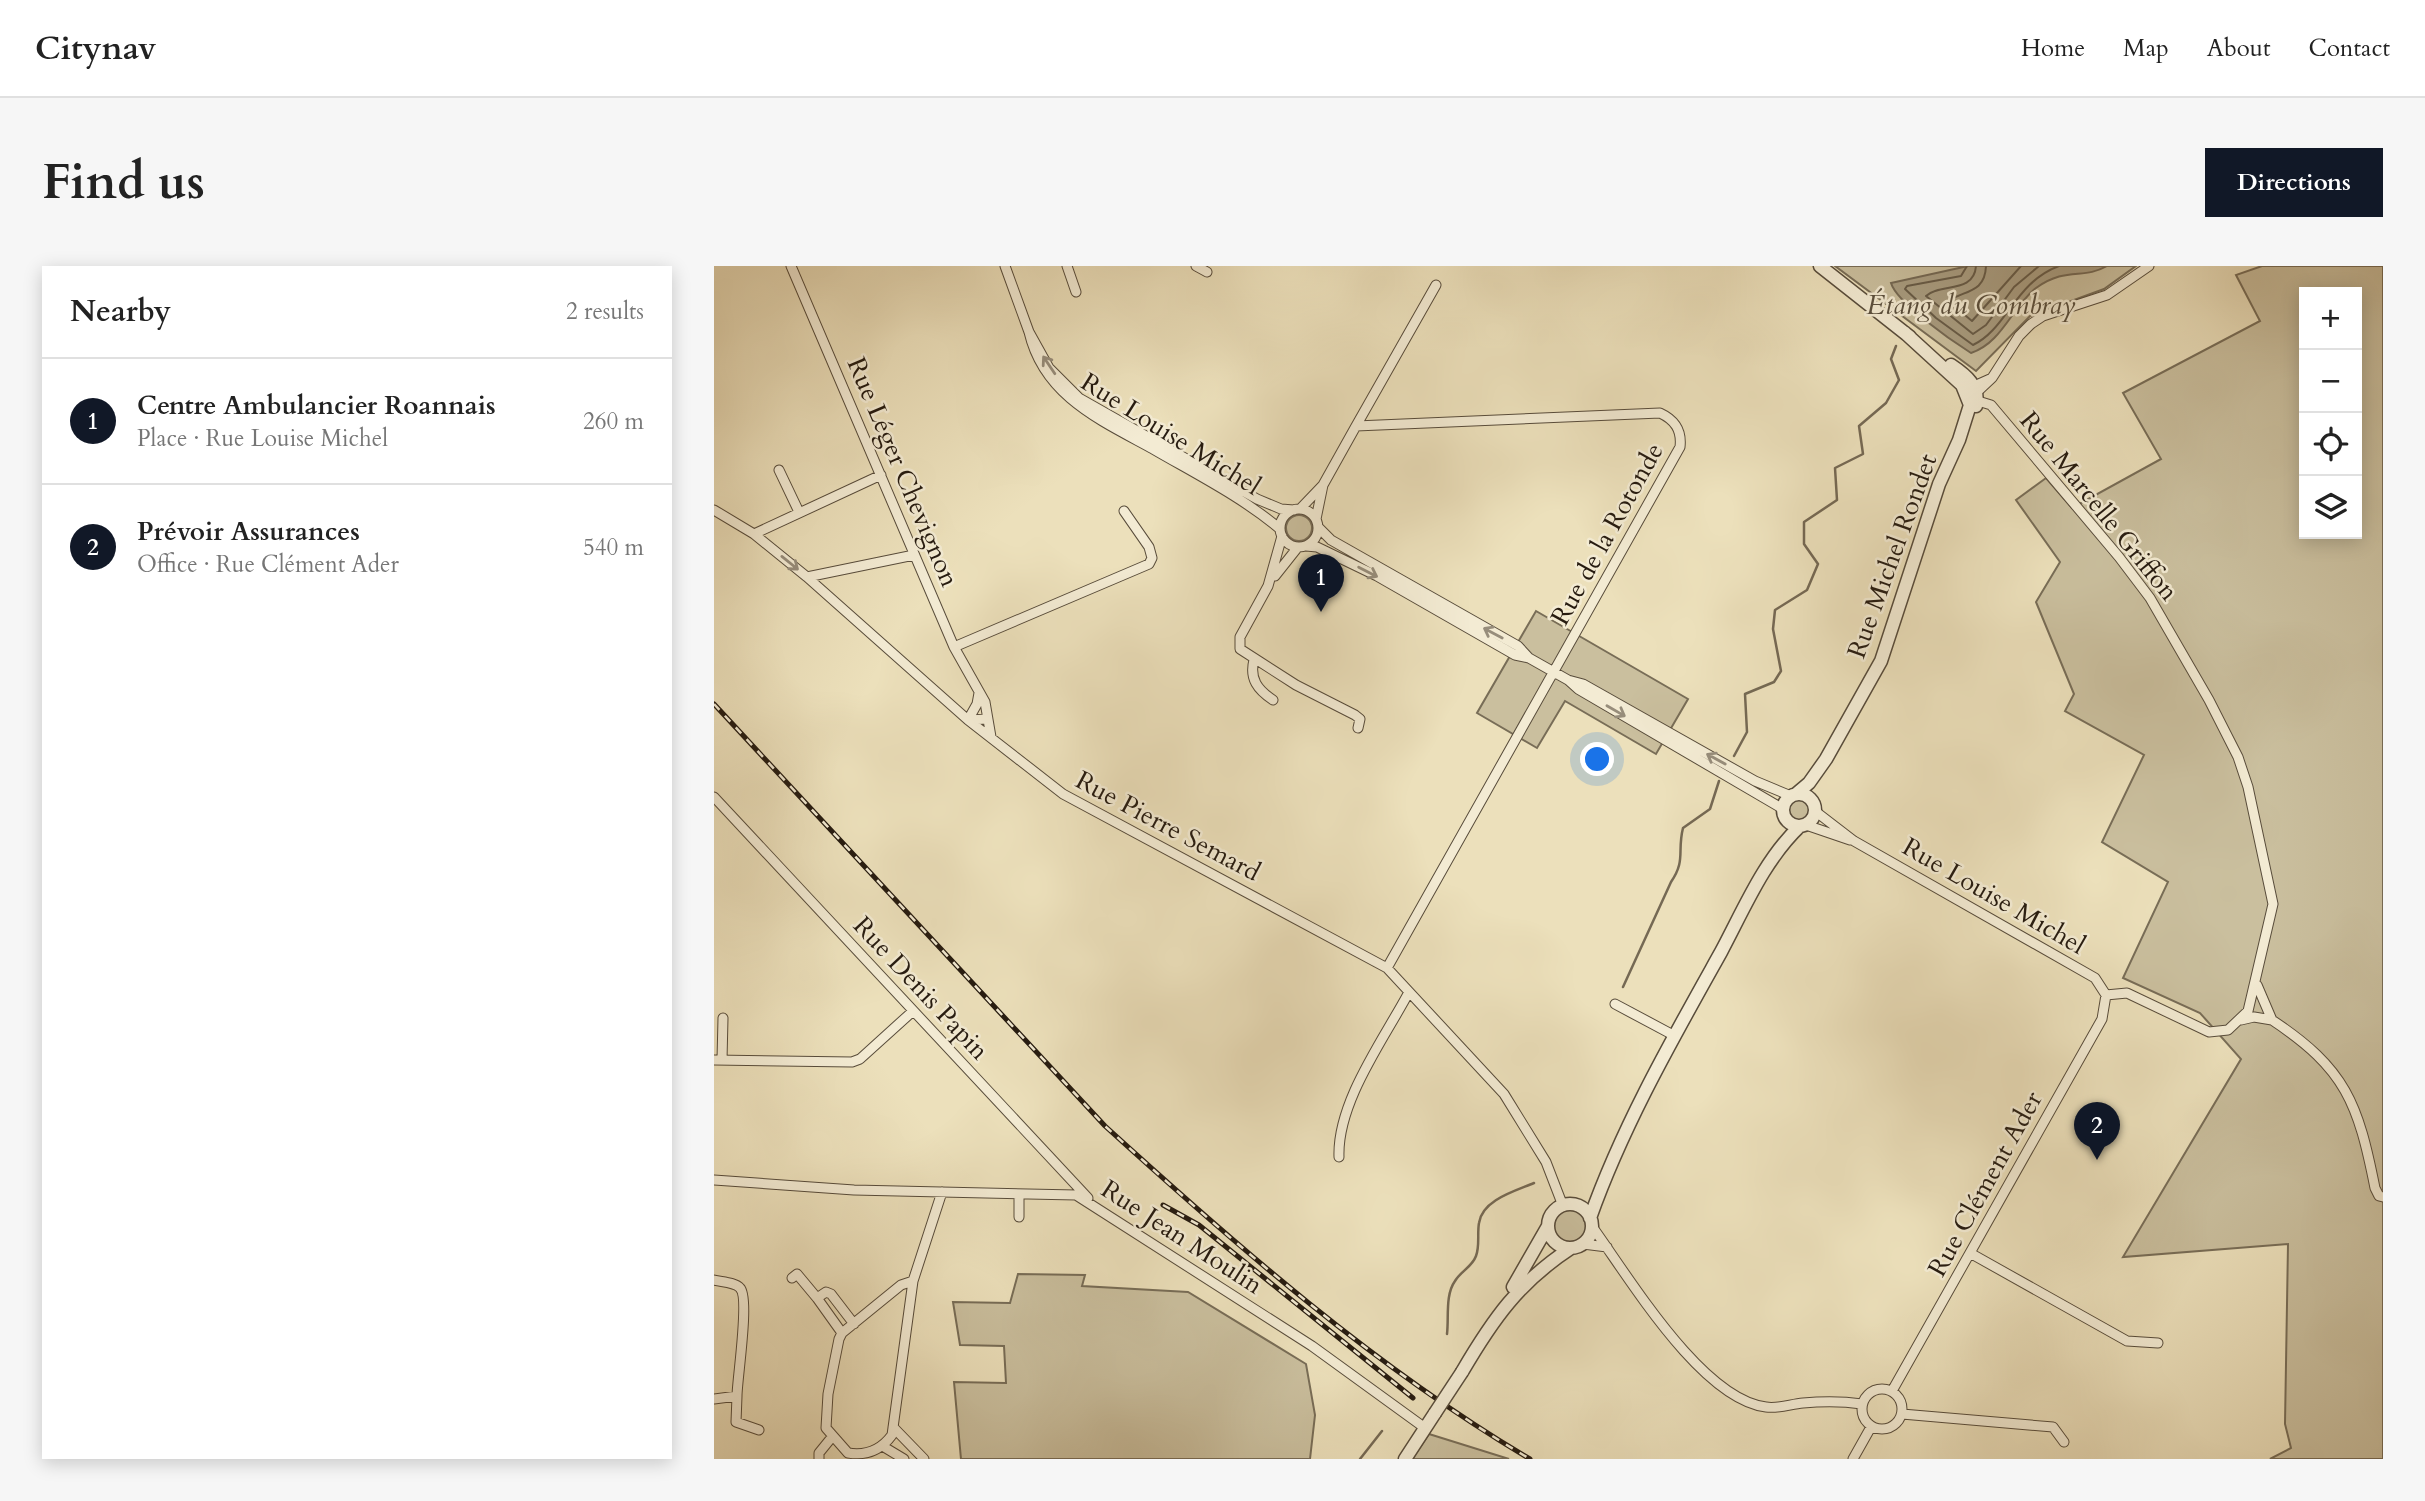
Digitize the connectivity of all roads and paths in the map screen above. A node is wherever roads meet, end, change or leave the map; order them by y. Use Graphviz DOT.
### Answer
graph roads {
  1 [pos="791,266"];
  2 [pos="1005,266"];
  3 [pos="1067,266"];
  4 [pos="1196,266"];
  5 [pos="1820,266"];
  6 [pos="2149,266"];
  7 [pos="1207,272"];
  8 [pos="1436,285"];
  9 [pos="1076,292"];
  10 [pos="1029,332"];
  11 [pos="1904,332"];
  12 [pos="1973,396"];
  13 [pos="1356,426"];
  14 [pos="779,470"];
  15 [pos="881,475"];
  16 [pos="1323,485"];
  17 [pos="714,510"];
  18 [pos="1297,510"];
  19 [pos="1124,511"];
  20 [pos="799,512"];
  21 [pos="1317,523"];
  22 [pos="1281,533"];
  23 [pos="754,534"];
  24 [pos="1302,547"];
  25 [pos="914,555"];
  26 [pos="807,577"];
  27 [pos="1268,586"];
  28 [pos="954,647"];
  29 [pos="1529,657"];
  30 [pos="1254,660"];
  31 [pos="1554,671"];
  32 [pos="1567,680"];
  33 [pos="979,693"];
  34 [pos="1273,700"];
  35 [pos="987,719"];
  36 [pos="968,720"];
  37 [pos="1358,729"];
  38 [pos="992,739"];
  39 [pos="1826,759"];
  40 [pos="1793,795"];
  41 [pos="714,797"];
  42 [pos="1814,806"];
  43 [pos="1783,812"];
  44 [pos="1803,826"];
  45 [pos="1854,841"];
  46 [pos="1767,867"];
  47 [pos="1387,968"];
  48 [pos="2257,985"];
  49 [pos="1409,992"];
  50 [pos="2106,995"];
  51 [pos="1615,1004"];
  52 [pos="913,1011"];
  53 [pos="723,1018"];
  54 [pos="2241,1020"];
  55 [pos="2272,1020"];
  56 [pos="1675,1037"];
  57 [pos="718,1060"];
  58 [pos="1339,1157"];
  59 [pos="1608,1171"];
  60 [pos="714,1180"];
  61 [pos="942,1192"];
  62 [pos="1019,1194"];
  63 [pos="2383,1197"];
  64 [pos="1568,1205"];
  65 [pos="1097,1207"];
  66 [pos="1019,1217"];
  67 [pos="1591,1222"];
  68 [pos="1548,1226"];
  69 [pos="1577,1246"];
  70 [pos="1607,1247"];
  71 [pos="1970,1252"];
  72 [pos="792,1278"];
  73 [pos="714,1280"];
  74 [pos="913,1281"];
  75 [pos="817,1298"];
  76 [pos="1498,1315"];
  77 [pos="854,1324"];
  78 [pos="842,1333"];
  79 [pos="2158,1343"];
  80 [pos="1892,1391"];
  81 [pos="737,1396"];
  82 [pos="714,1399"];
  83 [pos="1862,1404"];
  84 [pos="1902,1414"];
  85 [pos="893,1427"];
  86 [pos="1871,1427"];
  87 [pos="1425,1428"];
  88 [pos="759,1430"];
  89 [pos="832,1437"];
  90 [pos="2064,1442"];
  91 [pos="884,1447"];
  92 [pos="845,1450"];
  93 [pos="819,1459"];
  94 [pos="836,1459"];
  95 [pos="904,1459"];
  96 [pos="924,1459"];
  97 [pos="1405,1459"];
  98 [pos="1853,1459"];
  1 -- 15 [label="street, Rue Léger Chevignon"];
  2 -- 10 [label="street, Rue Louise Michel"];
  3 -- 9 [label="street"];
  4 -- 7 [label="street"];
  5 -- 11 [label="street"];
  6 -- 12 [label="street"];
  8 -- 13 [label="street"];
  18 -- 10 [label="street, Rue Louise Michel, one-way"];
  10 -- 22 [label="street, Rue Louise Michel"];
  11 -- 12 [label="street"];
  11 -- 12 [label="street"];
  12 -- 39 [label="street, Rue Michel Rondet"];
  12 -- 48 [label="street, Rue Marcelle Griffon"];
  13 -- 16 [label="street"];
  13 -- 31 [label="street, Rue de la Rotonde"];
  14 -- 20 [label="street"];
  15 -- 20 [label="street"];
  15 -- 25 [label="street, Rue Léger Chevignon"];
  16 -- 18 [label="street"];
  16 -- 21 [label="street"];
  17 -- 23 [label="street, Rue Pierre Semard"];
  18 -- 21 [label="street"];
  18 -- 22 [label="street"];
  19 -- 28 [label="street"];
  20 -- 23 [label="street"];
  21 -- 24 [label="street"];
  29 -- 21 [label="street, one-way"];
  22 -- 24 [label="street"];
  22 -- 27 [label="street"];
  23 -- 26 [label="street, Rue Pierre Semard, one-way"];
  24 -- 27 [label="street"];
  24 -- 29 [label="street, one-way"];
  25 -- 26 [label="street"];
  25 -- 28 [label="street, Rue Léger Chevignon"];
  26 -- 36 [label="street, Rue Pierre Semard"];
  27 -- 30 [label="street"];
  28 -- 33 [label="street, Rue Léger Chevignon"];
  29 -- 31 [label="street"];
  30 -- 34 [label="street"];
  30 -- 37 [label="street"];
  31 -- 32 [label="street"];
  31 -- 47 [label="street, Rue de la Rotonde"];
  40 -- 32 [label="street, one-way"];
  32 -- 43 [label="street, one-way"];
  33 -- 35 [label="street, Rue Léger Chevignon"];
  33 -- 36 [label="street"];
  35 -- 36 [label="street"];
  35 -- 38 [label="street, Rue Léger Chevignon"];
  36 -- 38 [label="street, Rue Pierre Semard"];
  38 -- 47 [label="street, Rue Pierre Semard"];
  39 -- 40 [label="street, Rue Michel Rondet"];
  39 -- 42 [label="street, Rue Michel Rondet"];
  40 -- 42 [label="street"];
  40 -- 43 [label="street"];
  41 -- 52 [label="street, Rue Denis Papin"];
  42 -- 44 [label="street"];
  42 -- 45 [label="street, Rue Louise Michel"];
  43 -- 44 [label="street"];
  43 -- 46 [label="street"];
  44 -- 45 [label="street, Rue Louise Michel"];
  44 -- 46 [label="street"];
  45 -- 50 [label="street, Rue Louise Michel"];
  46 -- 56 [label="street"];
  47 -- 49 [label="street, Rue Pierre Semard"];
  48 -- 54 [label="street, Rue Marcelle Griffon"];
  48 -- 55 [label="street"];
  49 -- 58 [label="street"];
  49 -- 64 [label="street, Rue Pierre Semard"];
  50 -- 54 [label="street"];
  50 -- 71 [label="street, Rue Clément Ader"];
  51 -- 56 [label="street"];
  52 -- 57 [label="street"];
  52 -- 65 [label="street, Rue Denis Papin"];
  53 -- 57 [label="street"];
  54 -- 55 [label="street"];
  55 -- 63 [label="street"];
  56 -- 59 [label="street"];
  59 -- 64 [label="street"];
  59 -- 67 [label="street"];
  60 -- 61 [label="street, Rue Jean Moulin"];
  61 -- 62 [label="street, Rue Jean Moulin"];
  61 -- 74 [label="street"];
  62 -- 65 [label="street, Rue Jean Moulin"];
  62 -- 66 [label="street"];
  64 -- 67 [label="street"];
  64 -- 68 [label="street"];
  65 -- 87 [label="street, Rue Jean Moulin"];
  67 -- 69 [label="street"];
  67 -- 70 [label="street"];
  68 -- 69 [label="street"];
  68 -- 76 [label="street"];
  69 -- 70 [label="street"];
  69 -- 76 [label="street"];
  70 -- 83 [label="street"];
  71 -- 79 [label="street"];
  71 -- 80 [label="street, Rue Clément Ader"];
  72 -- 75 [label="street"];
  73 -- 81 [label="street"];
  74 -- 77 [label="street"];
  74 -- 85 [label="street"];
  75 -- 77 [label="street"];
  75 -- 78 [label="street"];
  76 -- 87 [label="street, bridge"];
  77 -- 78 [label="street"];
  78 -- 89 [label="street"];
  80 -- 83 [label="street"];
  80 -- 84 [label="street"];
  81 -- 82 [label="street"];
  81 -- 88 [label="street"];
  83 -- 86 [label="street"];
  84 -- 86 [label="street"];
  84 -- 90 [label="street"];
  85 -- 91 [label="street"];
  85 -- 96 [label="street"];
  86 -- 98 [label="street"];
  87 -- 97 [label="street"];
  89 -- 92 [label="street"];
  89 -- 93 [label="street"];
  91 -- 92 [label="street"];
  91 -- 95 [label="street"];
  92 -- 94 [label="street"];
}
